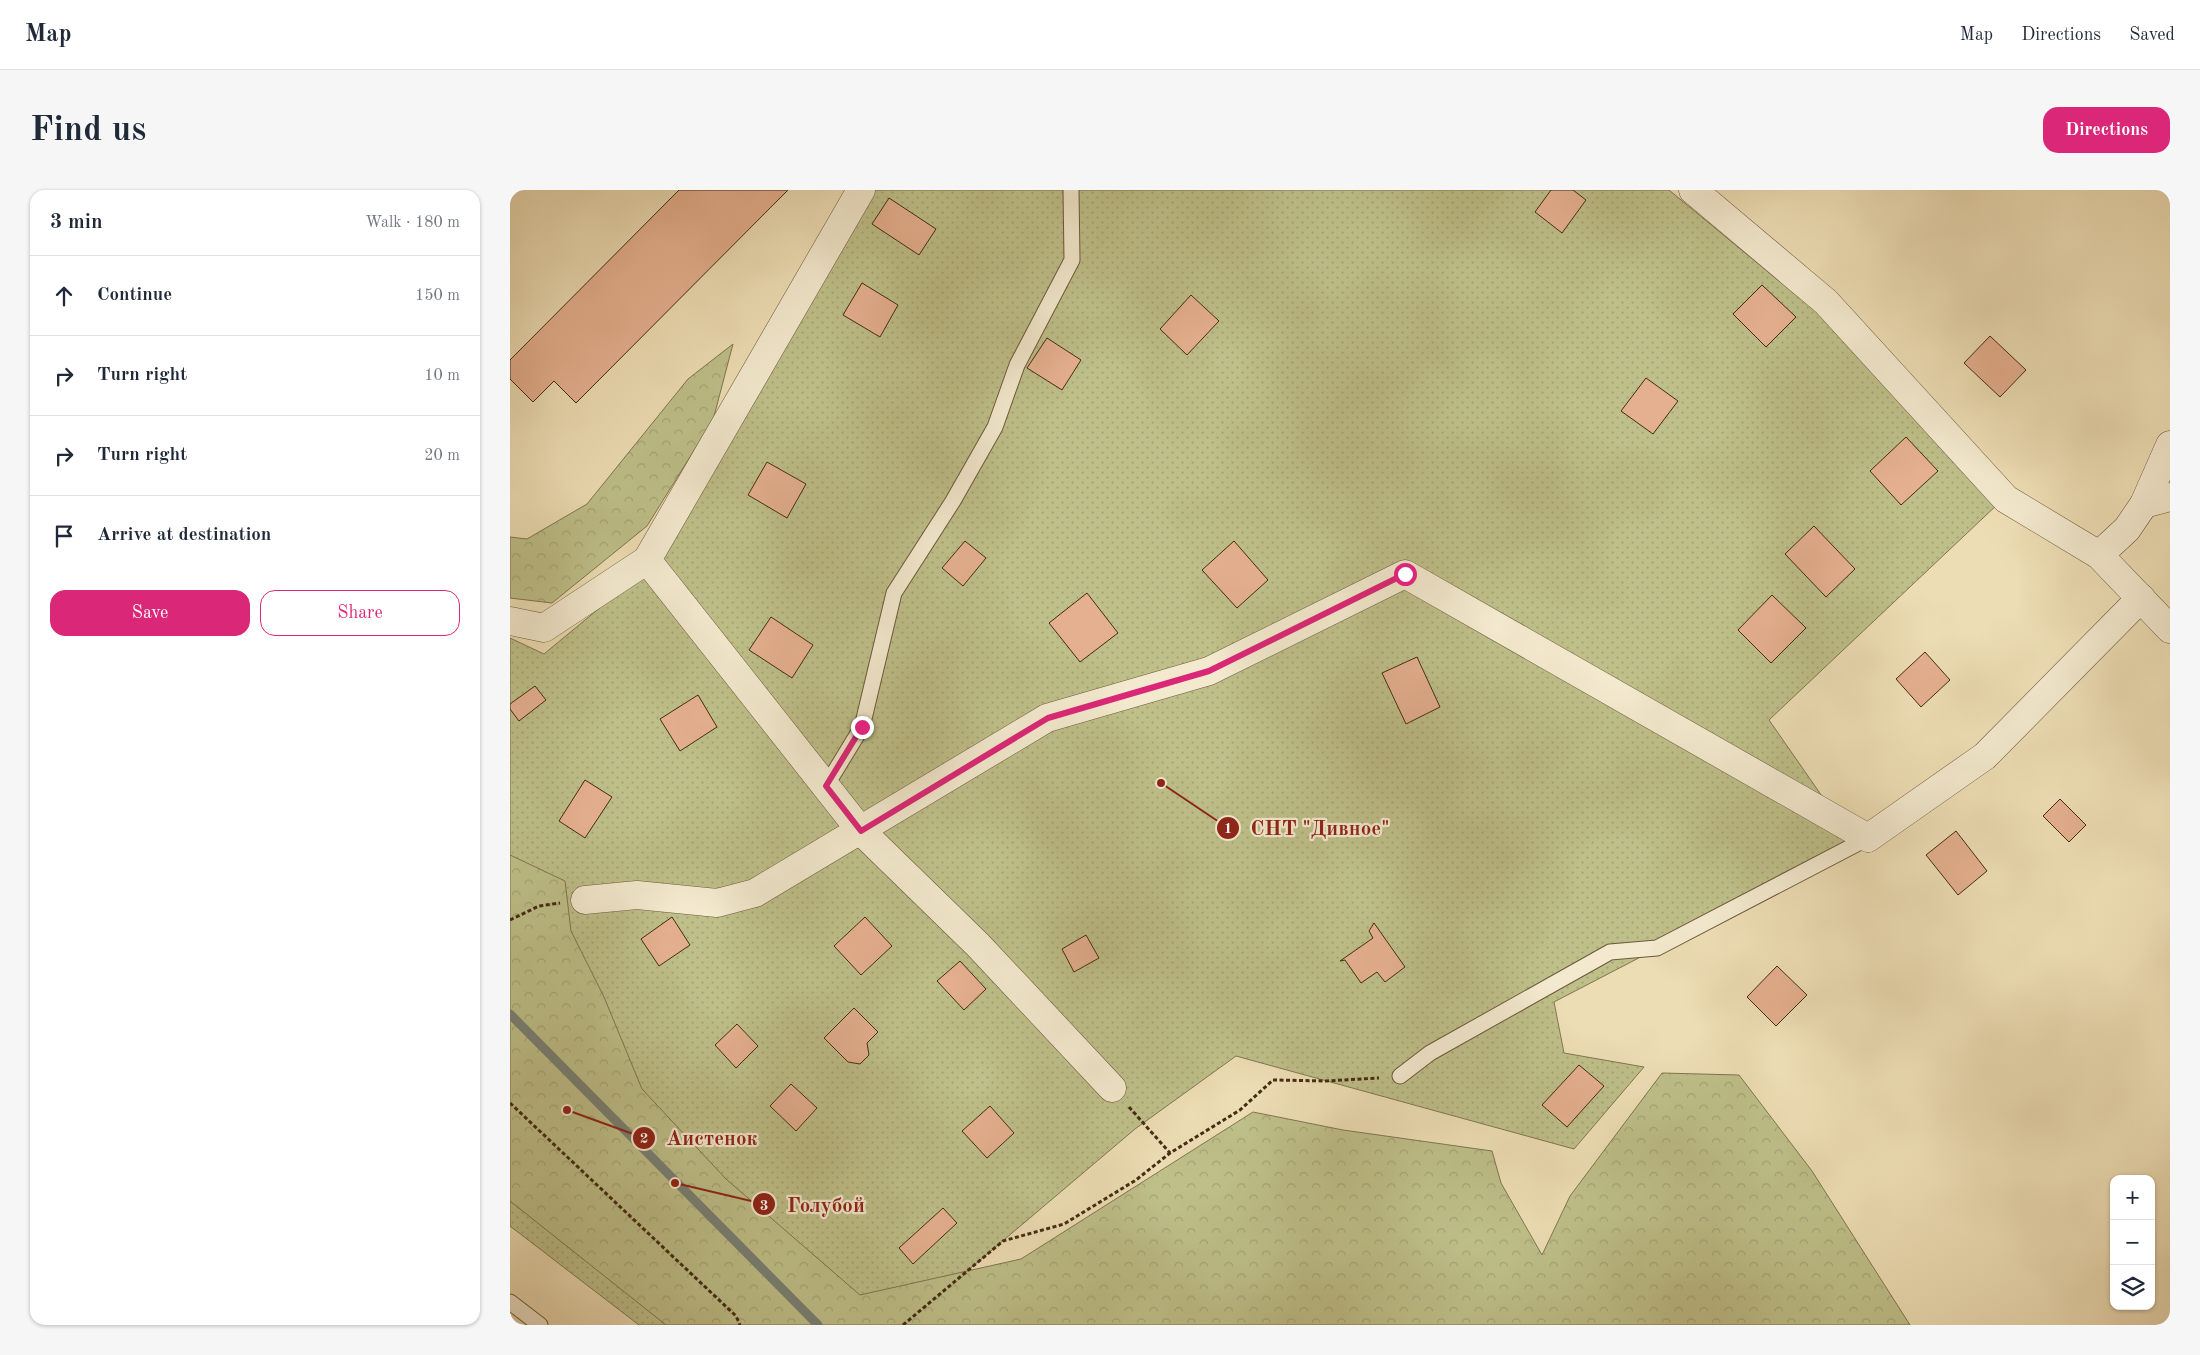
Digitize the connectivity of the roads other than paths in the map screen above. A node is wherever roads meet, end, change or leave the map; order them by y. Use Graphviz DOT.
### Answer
graph roads {
  1 [pos="861,190"];
  2 [pos="1071,190"];
  3 [pos="1692,190"];
  4 [pos="2170,445"];
  5 [pos="2170,497"];
  6 [pos="2144,504"];
  7 [pos="2099,555"];
  8 [pos="647,560"];
  9 [pos="2141,598"];
  10 [pos="510,621"];
  11 [pos="2170,629"];
  12 [pos="826,786"];
  13 [pos="861,831"];
  14 [pos="1868,838"];
  15 [pos="585,900"];
  16 [pos="1400,1076"];
  17 [pos="1112,1088"];
  18 [pos="510,1302"];
  19 [pos="540,1325"];
  1 -- 8 [label="street"];
  2 -- 12 [label="lane"];
  3 -- 7 [label="street"];
  4 -- 6 [label="street"];
  5 -- 6 [label="street"];
  6 -- 7 [label="street"];
  7 -- 9 [label="street"];
  8 -- 10 [label="street"];
  8 -- 12 [label="street"];
  9 -- 11 [label="street"];
  9 -- 14 [label="street"];
  12 -- 13 [label="street"];
  13 -- 14 [label="street"];
  13 -- 15 [label="street"];
  13 -- 17 [label="street"];
  14 -- 16 [label="lane"];
  18 -- 19 [label="lane"];
}
